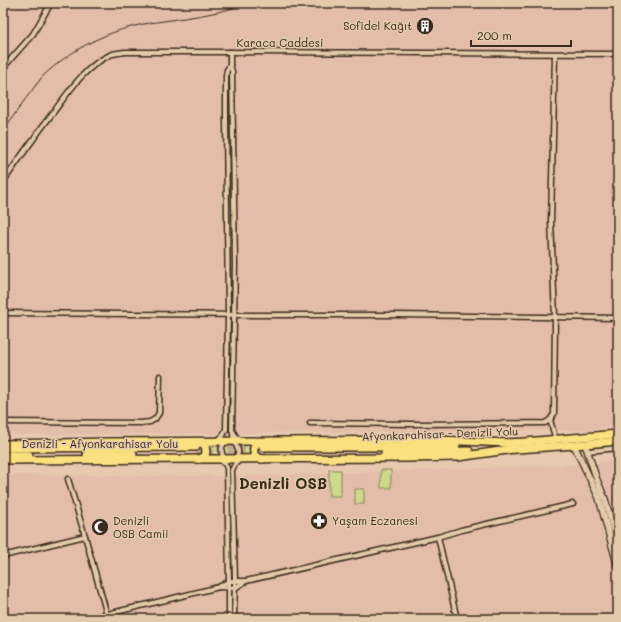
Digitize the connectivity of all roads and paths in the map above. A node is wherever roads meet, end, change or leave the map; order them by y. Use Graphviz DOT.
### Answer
graph roads {
  1 [pos="51,3"];
  2 [pos="230,52"];
  3 [pos="618,54"];
  4 [pos="556,55"];
  5 [pos="230,65"];
  6 [pos="3,68"];
  7 [pos="3,182"];
  8 [pos="3,314"];
  9 [pos="228,315"];
  10 [pos="235,315"];
  11 [pos="555,317"];
  12 [pos="618,318"];
  13 [pos="160,376"];
  14 [pos="550,420"];
  15 [pos="3,422"];
  16 [pos="310,423"];
  17 [pos="226,429"];
  18 [pos="232,430"];
  19 [pos="618,434"];
  20 [pos="556,440"];
  21 [pos="618,441"];
  22 [pos="216,442"];
  23 [pos="225,442"];
  24 [pos="234,442"];
  25 [pos="243,442"];
  26 [pos="3,444"];
  27 [pos="574,445"];
  28 [pos="508,446"];
  29 [pos="586,447"];
  30 [pos="3,448"];
  31 [pos="618,448"];
  32 [pos="262,450"];
  33 [pos="198,451"];
  34 [pos="3,455"];
  35 [pos="222,459"];
  36 [pos="237,459"];
  37 [pos="3,460"];
  38 [pos="232,470"];
  39 [pos="68,478"];
  40 [pos="572,504"];
  41 [pos="85,536"];
  42 [pos="438,537"];
  43 [pos="618,545"];
  44 [pos="3,556"];
  45 [pos="618,567"];
  46 [pos="235,580"];
  47 [pos="229,581"];
  48 [pos="246,581"];
  49 [pos="219,587"];
  50 [pos="229,588"];
  51 [pos="235,588"];
  52 [pos="107,614"];
  53 [pos="87,619"];
  54 [pos="229,619"];
  55 [pos="234,619"];
  56 [pos="458,619"];
  1 -- 6 [label="street"];
  2 -- 4 [label="street, Karaca Caddesi"];
  2 -- 5 [label="street"];
  2 -- 7 [label="street, Karaca Caddesi"];
  3 -- 4 [label="street, Karaca Caddesi"];
  4 -- 11 [label="street"];
  5 -- 9 [label="street"];
  5 -- 10 [label="street"];
  8 -- 9 [label="street"];
  9 -- 10 [label="street"];
  9 -- 17 [label="street"];
  10 -- 11 [label="street"];
  10 -- 18 [label="street"];
  11 -- 12 [label="street"];
  11 -- 14 [label="street"];
  13 -- 15 [label="street"];
  14 -- 16 [label="street"];
  14 -- 20 [label="street"];
  17 -- 22 [label="street"];
  17 -- 23 [label="street"];
  18 -- 24 [label="street"];
  18 -- 25 [label="street"];
  19 -- 20 [label="highway, Afyonkarahisar - Denizli Yolu"];
  20 -- 28 [label="highway, Afyonkarahisar - Denizli Yolu"];
  21 -- 29 [label="highway"];
  22 -- 23 [label="highway"];
  22 -- 33 [label="highway"];
  23 -- 24 [label="highway"];
  23 -- 35 [label="street"];
  24 -- 25 [label="highway"];
  24 -- 36 [label="street"];
  25 -- 32 [label="highway"];
  26 -- 33 [label="highway"];
  27 -- 28 [label="highway"];
  27 -- 29 [label="highway"];
  27 -- 45 [label="street"];
  28 -- 32 [label="highway, Afyonkarahisar - Denizli Yolu"];
  28 -- 32 [label="highway"];
  29 -- 31 [label="street"];
  29 -- 43 [label="street"];
  30 -- 33 [label="highway"];
  32 -- 36 [label="highway"];
  33 -- 34 [label="highway, Denizli - Afyonkarahisar Yolu"];
  33 -- 35 [label="highway"];
  33 -- 37 [label="highway"];
  35 -- 36 [label="highway"];
  35 -- 47 [label="street"];
  36 -- 38 [label="street"];
  36 -- 38 [label="street"];
  38 -- 46 [label="street"];
  39 -- 41 [label="street"];
  40 -- 42 [label="street"];
  41 -- 44 [label="street"];
  41 -- 52 [label="street"];
  42 -- 48 [label="street"];
  42 -- 56 [label="street"];
  46 -- 47 [label="street"];
  46 -- 48 [label="street"];
  46 -- 51 [label="street"];
  47 -- 49 [label="street"];
  47 -- 50 [label="street"];
  48 -- 51 [label="street"];
  49 -- 50 [label="street"];
  49 -- 52 [label="street"];
  50 -- 51 [label="street"];
  50 -- 54 [label="street"];
  51 -- 55 [label="street"];
  52 -- 53 [label="street"];
}
